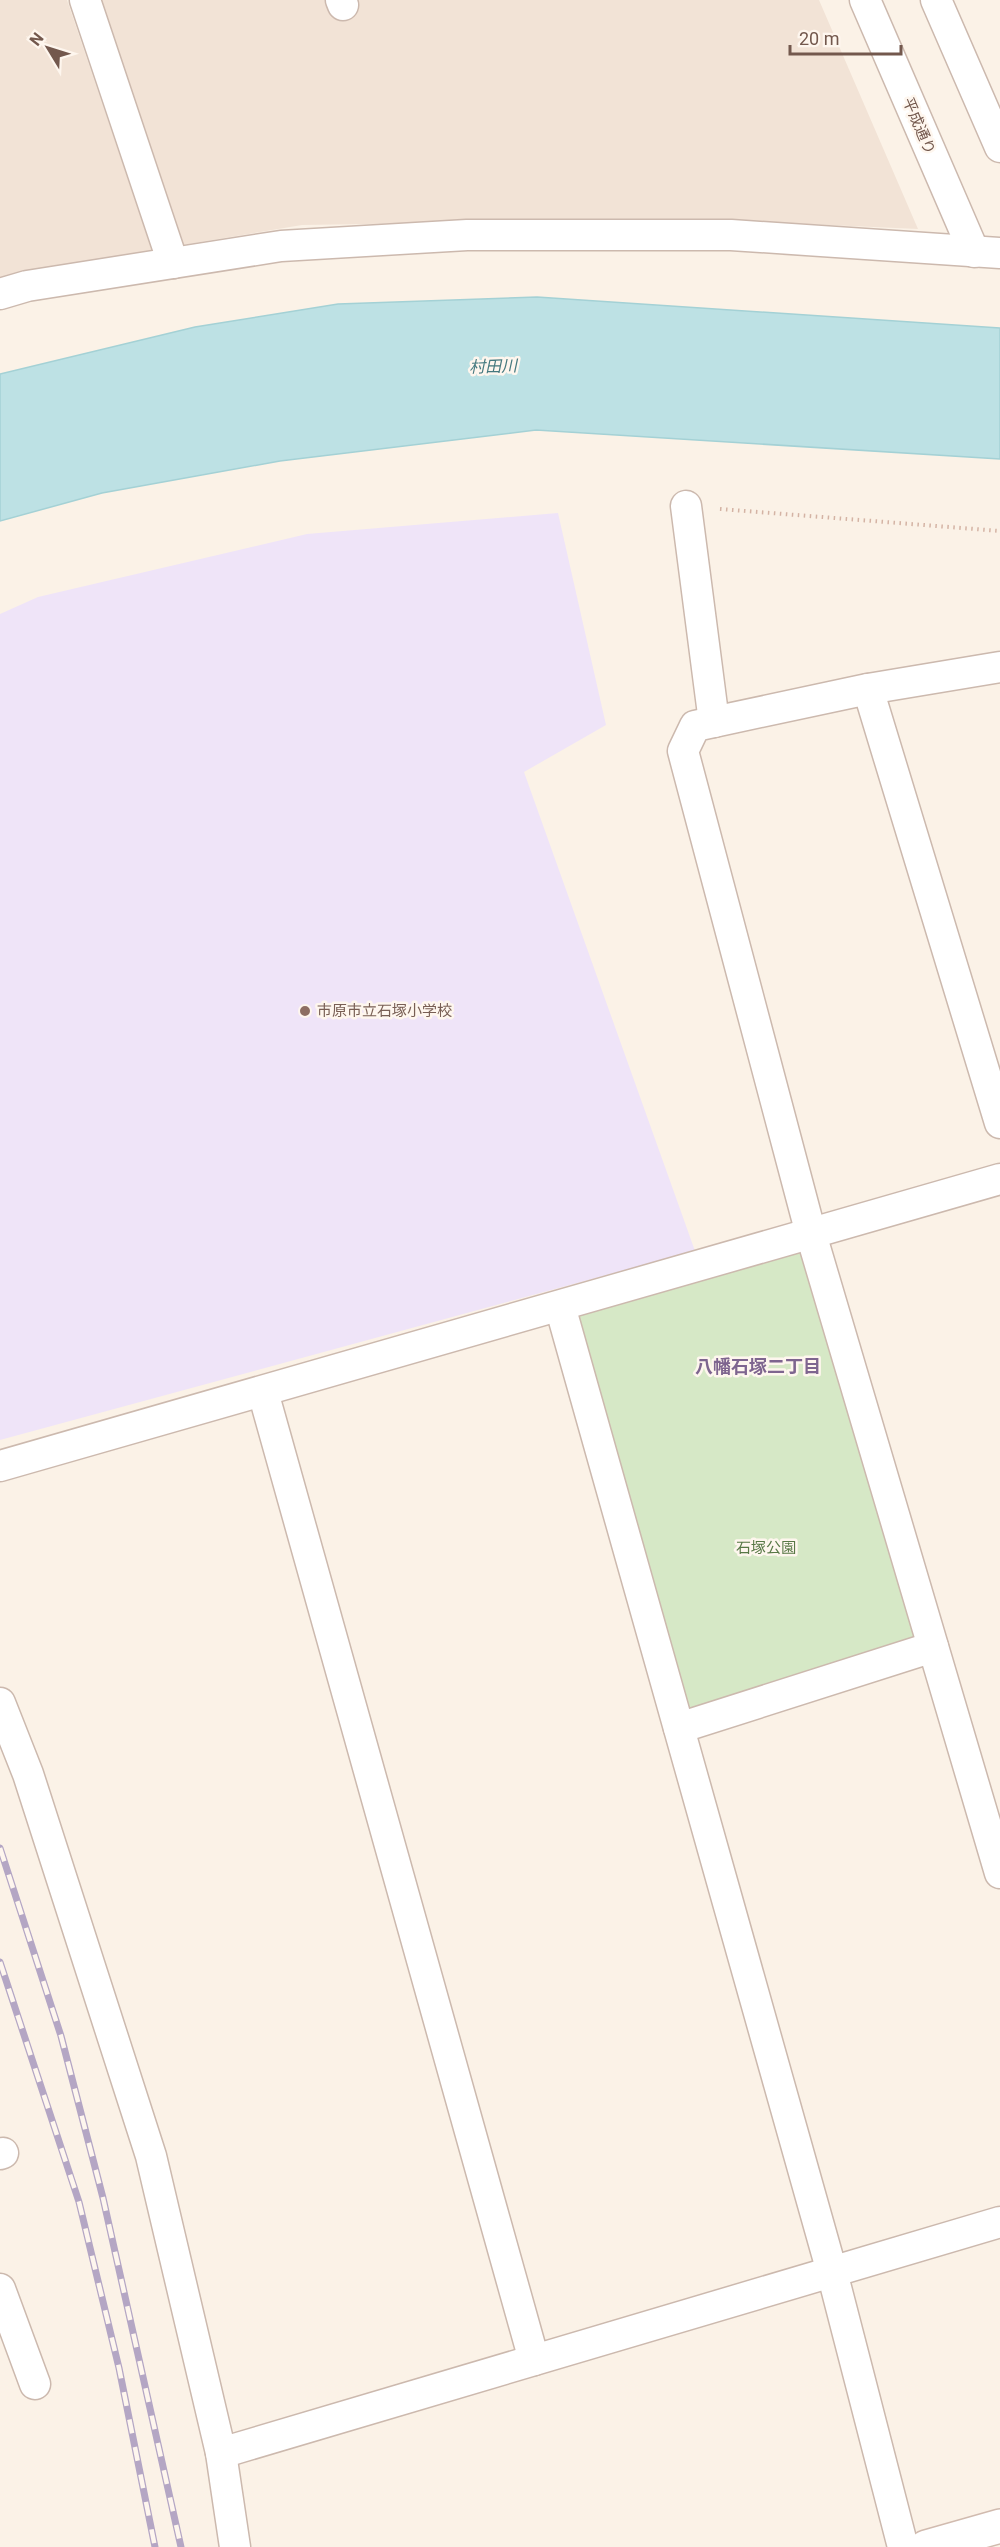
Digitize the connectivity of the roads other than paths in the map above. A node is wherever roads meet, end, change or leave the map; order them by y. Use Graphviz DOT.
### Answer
graph roads {
  1 [pos="85,0"];
  2 [pos="865,0"];
  3 [pos="936,0"];
  4 [pos="1000,147"];
  5 [pos="987,252"];
  6 [pos="173,263"];
  7 [pos="0,294"];
  8 [pos="686,506"];
  9 [pos="1000,667"];
  10 [pos="868,689"];
  11 [pos="714,722"];
  12 [pos="1000,1124"];
  13 [pos="1000,1179"];
  14 [pos="811,1234"];
  15 [pos="560,1306"];
  16 [pos="263,1392"];
  17 [pos="0,1466"];
  18 [pos="933,1647"];
  19 [pos="0,1703"];
  20 [pos="679,1728"];
  21 [pos="1000,1873"];
  22 [pos="1000,2222"];
  23 [pos="832,2272"];
  24 [pos="0,2289"];
  25 [pos="534,2360"];
  26 [pos="35,2384"];
  27 [pos="221,2453"];
  28 [pos="1000,2526"];
  29 [pos="235,2547"];
  30 [pos="903,2547"];
  31 [pos="926,2547"];
  1 -- 6 [label="street"];
  2 -- 5 [label="street, 平成通り"];
  3 -- 4 [label="street"];
  5 -- 6 [label="street"];
  6 -- 7 [label="street"];
  8 -- 11 [label="street"];
  9 -- 10 [label="street"];
  10 -- 11 [label="street"];
  10 -- 12 [label="street"];
  11 -- 14 [label="street"];
  13 -- 14 [label="street"];
  14 -- 15 [label="street"];
  14 -- 18 [label="street"];
  15 -- 16 [label="street"];
  15 -- 20 [label="street"];
  16 -- 17 [label="street"];
  16 -- 25 [label="street"];
  18 -- 20 [label="street"];
  18 -- 21 [label="street"];
  19 -- 27 [label="street"];
  20 -- 23 [label="street"];
  22 -- 23 [label="street"];
  23 -- 25 [label="street"];
  23 -- 30 [label="street"];
  24 -- 26 [label="street"];
  25 -- 27 [label="street"];
  27 -- 29 [label="street"];
  28 -- 31 [label="street"];
}
